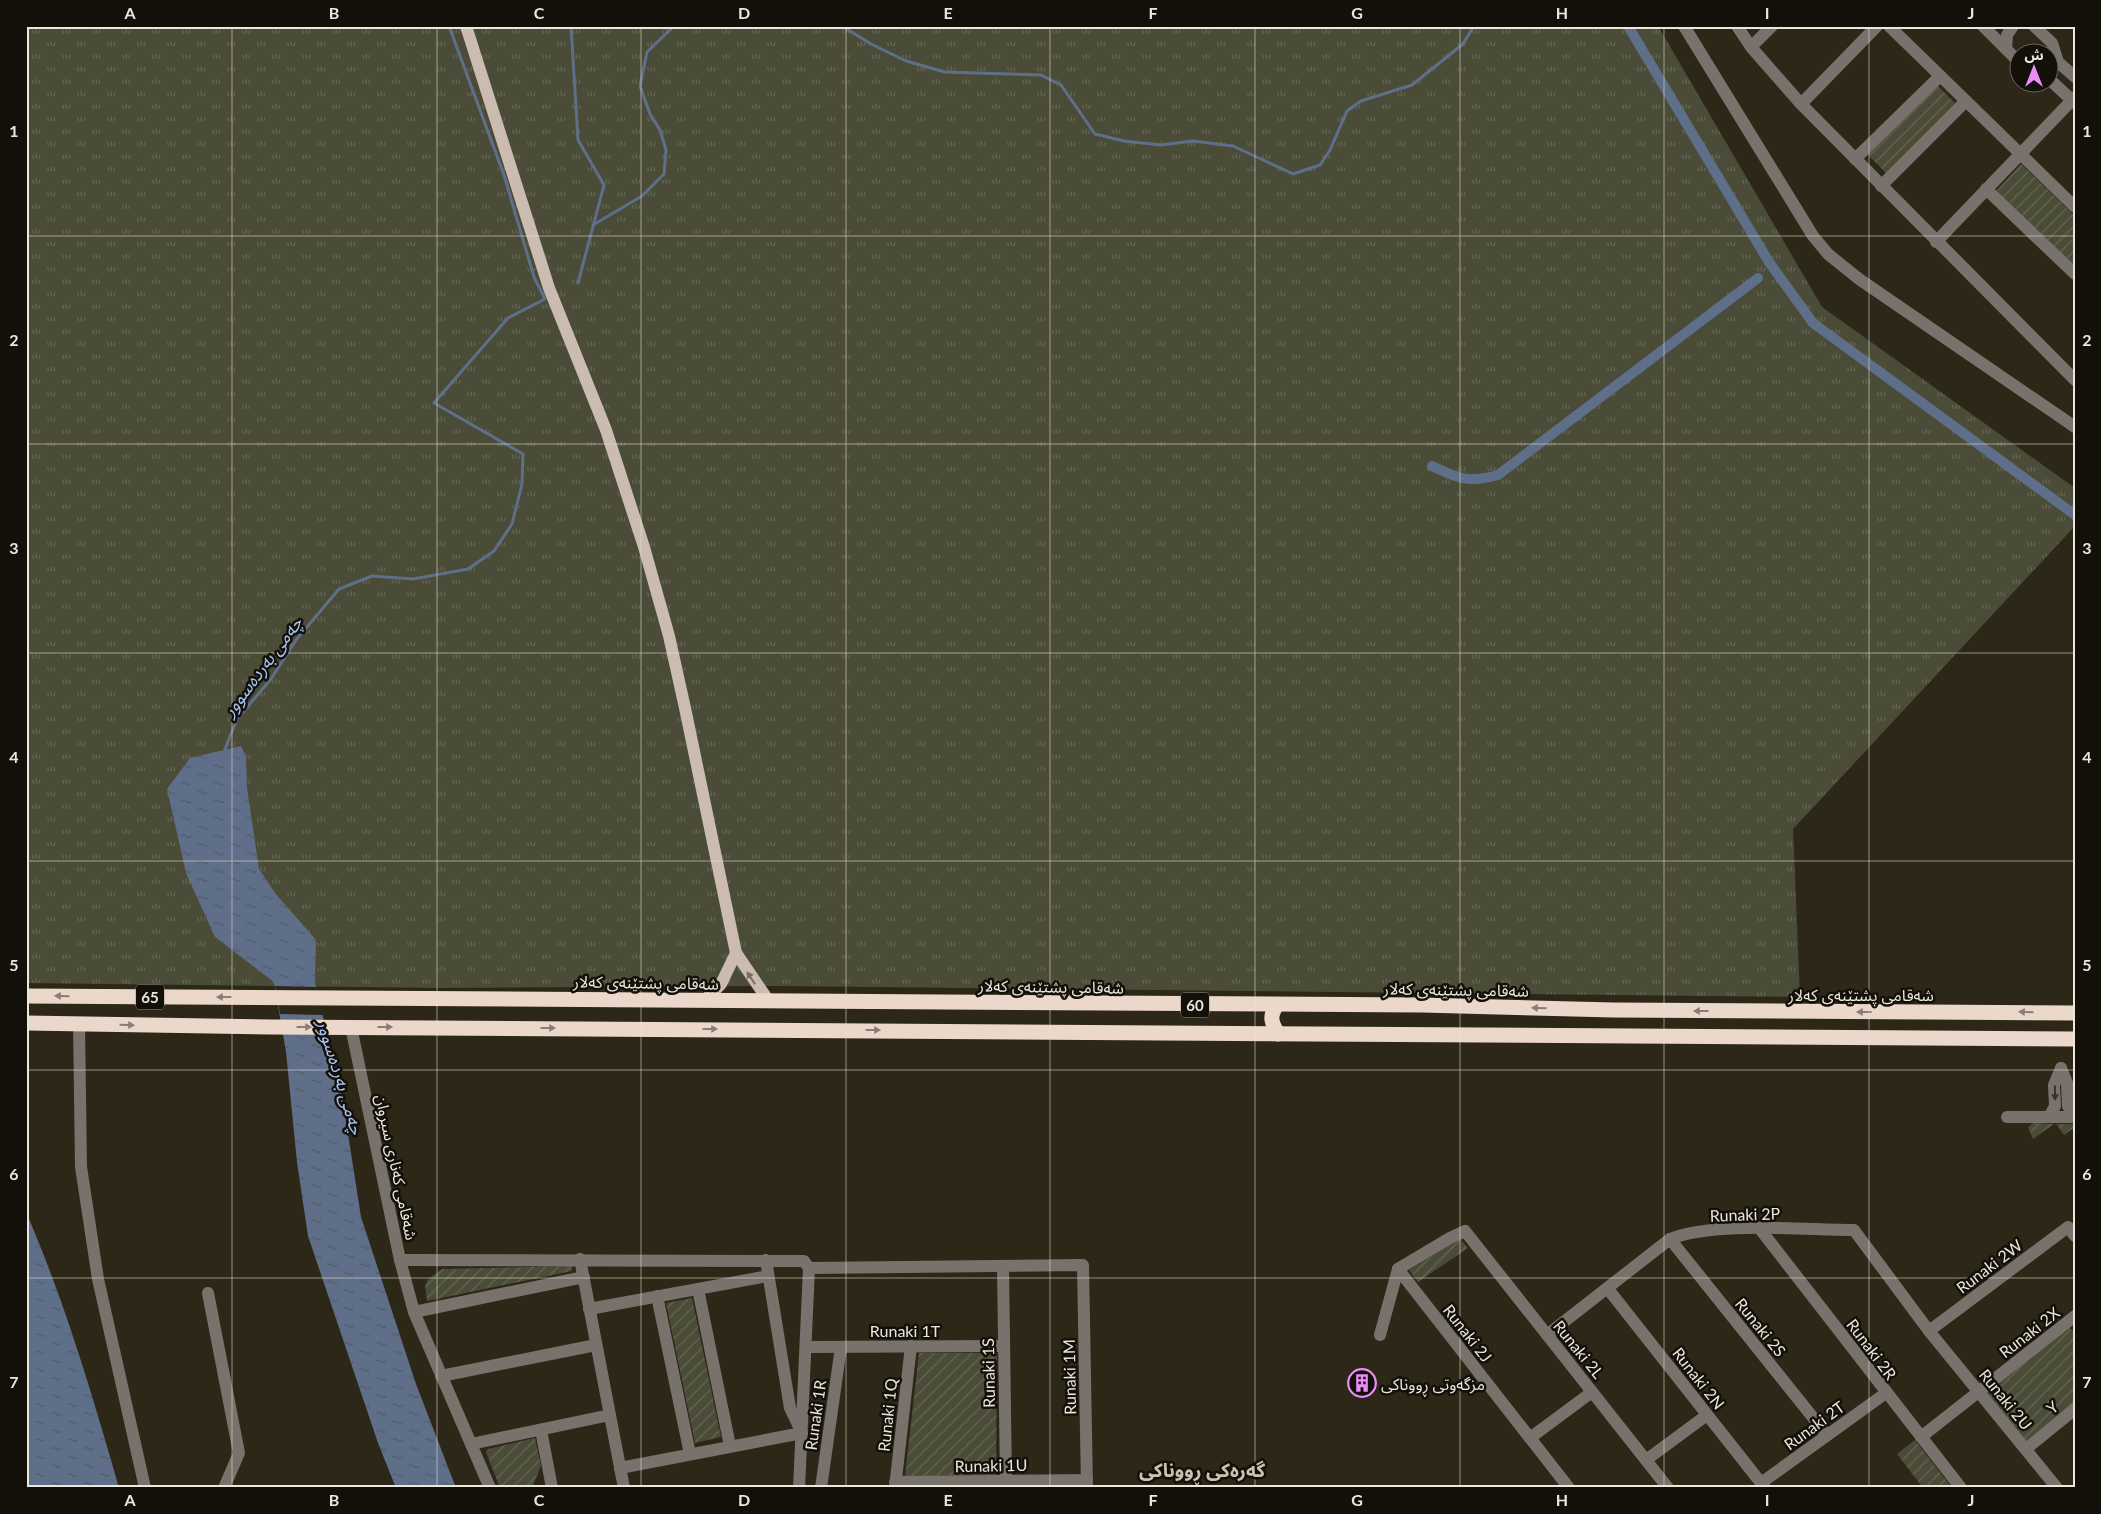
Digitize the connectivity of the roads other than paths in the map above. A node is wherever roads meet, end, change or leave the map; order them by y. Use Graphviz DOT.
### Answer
graph roads {
  1 [pos="466,26"];
  2 [pos="1684,26"];
  3 [pos="1737,26"];
  4 [pos="1772,26"];
  5 [pos="1877,26"];
  6 [pos="1889,26"];
  7 [pos="1983,26"];
  8 [pos="2014,26"];
  9 [pos="2034,26"];
  10 [pos="1751,47"];
  11 [pos="2006,49"];
  12 [pos="1940,76"];
  13 [pos="2075,77"];
  14 [pos="2058,86"];
  15 [pos="2074,100"];
  16 [pos="1966,101"];
  17 [pos="1802,104"];
  18 [pos="2020,154"];
  19 [pos="1855,159"];
  20 [pos="1881,186"];
  21 [pos="1986,189"];
  22 [pos="2075,208"];
  23 [pos="1936,242"];
  24 [pos="2075,274"];
  25 [pos="2074,377"];
  26 [pos="2075,427"];
  27 [pos="736,953"];
  28 [pos="26,996"];
  29 [pos="316,996"];
  30 [pos="705,1000"];
  31 [pos="768,1000"];
  32 [pos="1278,1005"];
  33 [pos="2075,1013"];
  34 [pos="26,1023"];
  35 [pos="78,1024"];
  36 [pos="344,1027"];
  37 [pos="1278,1034"];
  38 [pos="2075,1039"];
  39 [pos="2075,1116"];
  40 [pos="2006,1117"];
  41 [pos="2049,1117"];
  42 [pos="1760,1229"];
  43 [pos="2071,1232"];
  44 [pos="1670,1239"];
  45 [pos="580,1259"];
  46 [pos="400,1260"];
  47 [pos="766,1260"];
  48 [pos="1003,1266"];
  49 [pos="809,1268"];
  50 [pos="1398,1269"];
  51 [pos="768,1276"];
  52 [pos="584,1277"];
  53 [pos="698,1289"];
  54 [pos="1608,1289"];
  55 [pos="208,1293"];
  56 [pos="657,1296"];
  57 [pos="590,1309"];
  58 [pos="414,1312"];
  59 [pos="2075,1316"];
  60 [pos="1929,1330"];
  61 [pos="1380,1335"];
  62 [pos="1546,1335"];
  63 [pos="596,1345"];
  64 [pos="911,1346"];
  65 [pos="1004,1346"];
  66 [pos="807,1347"];
  67 [pos="841,1347"];
  68 [pos="441,1376"];
  69 [pos="1592,1392"];
  70 [pos="1979,1392"];
  71 [pos="1886,1393"];
  72 [pos="2075,1409"];
  73 [pos="610,1415"];
  74 [pos="1707,1415"];
  75 [pos="541,1430"];
  76 [pos="802,1433"];
  77 [pos="1827,1436"];
  78 [pos="1921,1437"];
  79 [pos="1530,1438"];
  80 [pos="471,1444"];
  81 [pos="730,1446"];
  82 [pos="2026,1449"];
  83 [pos="690,1454"];
  84 [pos="1646,1460"];
  85 [pos="620,1468"];
  86 [pos="1006,1481"];
  87 [pos="1087,1484"];
  88 [pos="895,1485"];
  89 [pos="1763,1485"];
  90 [pos="144,1488"];
  91 [pos="224,1488"];
  92 [pos="490,1488"];
  93 [pos="552,1488"];
  94 [pos="624,1488"];
  95 [pos="799,1488"];
  96 [pos="821,1488"];
  97 [pos="1569,1488"];
  98 [pos="1668,1488"];
  99 [pos="1961,1488"];
  100 [pos="2057,1488"];
  1 -- 27 [label="main road"];
  2 -- 26 [label="street"];
  3 -- 10 [label="street"];
  4 -- 10 [label="street"];
  5 -- 17 [label="street"];
  6 -- 12 [label="street"];
  7 -- 11 [label="street"];
  8 -- 11 [label="street"];
  9 -- 13 [label="street"];
  10 -- 17 [label="street"];
  12 -- 16 [label="street"];
  12 -- 19 [label="street"];
  14 -- 15 [label="street"];
  15 -- 18 [label="street"];
  16 -- 18 [label="street"];
  16 -- 20 [label="street"];
  17 -- 19 [label="street"];
  18 -- 21 [label="street"];
  18 -- 22 [label="street"];
  19 -- 20 [label="street"];
  20 -- 23 [label="street"];
  21 -- 23 [label="street"];
  21 -- 24 [label="street"];
  23 -- 25 [label="street"];
  27 -- 30 [label="main road"];
  31 -- 27 [label="main road, one-way"];
  29 -- 28 [label="highway, شەقامی پشتێنەی کەلار / 65, one-way"];
  29 -- 30 [label="highway, شەقامی پشتێنەی کەلار / 60"];
  30 -- 31 [label="highway, شەقامی پشتێنەی کەلار / 60"];
  31 -- 32 [label="highway, شەقامی پشتێنەی کەلار / 60"];
  33 -- 32 [label="highway, شەقامی پشتێنەی کەلار / 60, one-way"];
  32 -- 37 [label="highway"];
  34 -- 35 [label="highway, 60"];
  35 -- 36 [label="highway, 60, one-way"];
  35 -- 90 [label="street"];
  36 -- 37 [label="highway, 60, one-way"];
  36 -- 46 [label="street, شەقامی کەناری سیروان"];
  37 -- 38 [label="highway, 60"];
  39 -- 41 [label="street"];
  39 -- 41 [label="street, one-way"];
  40 -- 41 [label="street"];
  42 -- 44 [label="street, Runaki 2P"];
  42 -- 60 [label="street, Runaki 2P"];
  42 -- 71 [label="street, Runaki 2R"];
  43 -- 60 [label="street, Runaki 2W"];
  44 -- 54 [label="street, Runaki 2P"];
  44 -- 77 [label="street, Runaki 2S"];
  45 -- 46 [label="street"];
  45 -- 47 [label="street"];
  45 -- 52 [label="street"];
  46 -- 58 [label="street, شەقامی کەناری سیروان"];
  47 -- 49 [label="street"];
  47 -- 51 [label="street"];
  48 -- 49 [label="street"];
  48 -- 65 [label="street, Runaki 1S"];
  48 -- 87 [label="street, Runaki 1M"];
  49 -- 66 [label="street"];
  50 -- 61 [label="street"];
  50 -- 62 [label="street, Runaki 2L"];
  50 -- 79 [label="street, Runaki 2J"];
  51 -- 53 [label="street"];
  51 -- 76 [label="street"];
  52 -- 57 [label="street"];
  52 -- 58 [label="street"];
  53 -- 56 [label="street"];
  53 -- 81 [label="street"];
  54 -- 62 [label="street, Runaki 2P"];
  54 -- 74 [label="street, Runaki 2N"];
  55 -- 91 [label="street"];
  56 -- 57 [label="street"];
  56 -- 83 [label="street"];
  57 -- 63 [label="street"];
  58 -- 68 [label="street, شەقامی کەناری سیروان"];
  59 -- 70 [label="street, Runaki 2X"];
  60 -- 70 [label="street, Runaki 2U"];
  62 -- 69 [label="street, Runaki 2L"];
  63 -- 68 [label="street"];
  63 -- 73 [label="street"];
  64 -- 65 [label="street, Runaki 1T"];
  64 -- 67 [label="street, Runaki 1T"];
  64 -- 88 [label="street, Runaki 1Q"];
  65 -- 86 [label="street, Runaki 1S"];
  66 -- 67 [label="street, Runaki 1T"];
  66 -- 76 [label="street"];
  67 -- 96 [label="street, Runaki 1R"];
  68 -- 80 [label="street, شەقامی کەناری سیروان"];
  69 -- 79 [label="street"];
  69 -- 84 [label="street, Runaki 2L"];
  70 -- 78 [label="street, Runaki 2X"];
  70 -- 82 [label="street, Runaki 2U"];
  71 -- 77 [label="street, Runaki 2T"];
  71 -- 78 [label="street, Runaki 2R"];
  72 -- 82 [label="street, Y"];
  73 -- 75 [label="street"];
  73 -- 85 [label="street"];
  74 -- 84 [label="street"];
  74 -- 89 [label="street, Runaki 2N"];
  75 -- 80 [label="street"];
  75 -- 93 [label="street"];
  76 -- 81 [label="street"];
  76 -- 95 [label="street"];
  77 -- 89 [label="street, Runaki 2T"];
  78 -- 99 [label="street, Runaki 2R"];
  79 -- 97 [label="street, Runaki 2J"];
  80 -- 92 [label="street, شەقامی کەناری سیروان"];
  81 -- 83 [label="street"];
  82 -- 100 [label="street, Runaki 2U"];
  83 -- 85 [label="street"];
  84 -- 98 [label="street, Runaki 2L"];
  85 -- 94 [label="street"];
  86 -- 87 [label="street, Runaki 1U"];
  86 -- 88 [label="street, Runaki 1U"];
}
